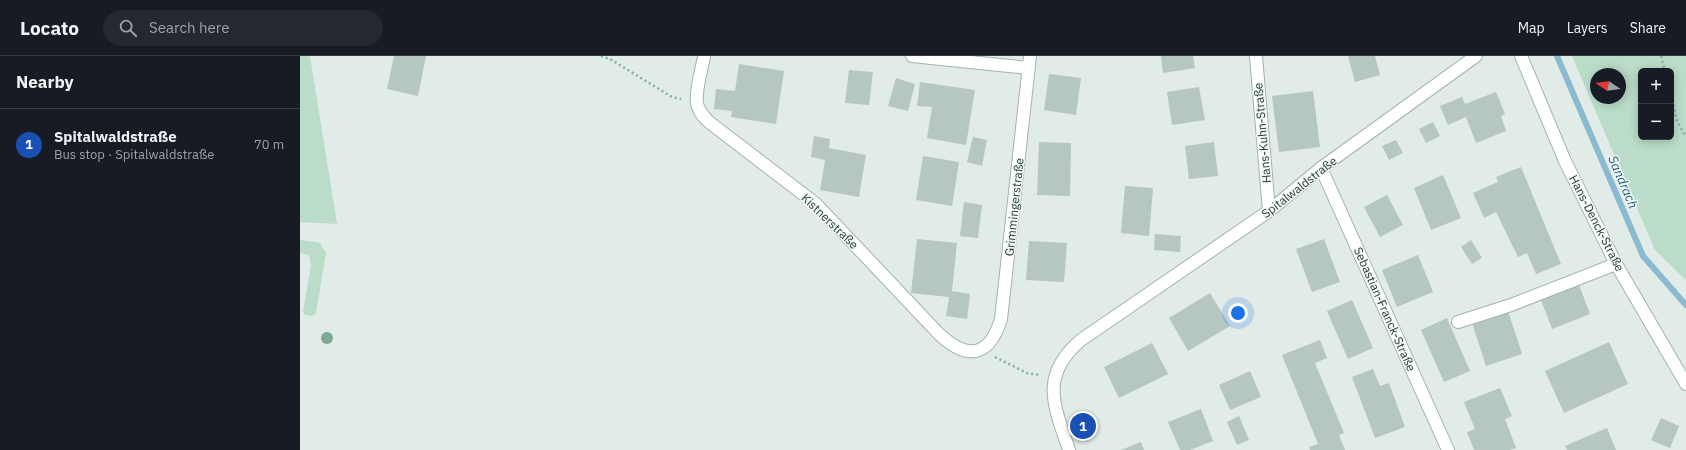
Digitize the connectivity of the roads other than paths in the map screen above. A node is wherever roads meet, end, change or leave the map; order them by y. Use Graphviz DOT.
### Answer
graph roads {
  1 [pos="704,56"];
  2 [pos="912,56"];
  3 [pos="1030,56"];
  4 [pos="1256,56"];
  5 [pos="1476,56"];
  6 [pos="1521,56"];
  7 [pos="1029,68"];
  8 [pos="1321,168"];
  9 [pos="1268,211"];
  10 [pos="1616,264"];
  11 [pos="1458,322"];
  12 [pos="980,350"];
  13 [pos="1686,384"];
  14 [pos="1070,450"];
  15 [pos="1448,450"];
  1 -- 12 [label="street, Kistnerstraße"];
  2 -- 7 [label="street"];
  3 -- 7 [label="street, Grimmingerstraße"];
  4 -- 9 [label="street, Hans-Kuhn-Straße"];
  5 -- 8 [label="street, Spitalwaldstraße"];
  6 -- 10 [label="street, Hans-Denck-Straße"];
  7 -- 12 [label="street, Grimmingerstraße"];
  8 -- 9 [label="street, Spitalwaldstraße"];
  8 -- 15 [label="street, Sebastian-Franck-Straße"];
  9 -- 14 [label="street, Spitalwaldstraße"];
  10 -- 11 [label="street"];
  10 -- 13 [label="street, Hans-Denck-Straße"];
}
